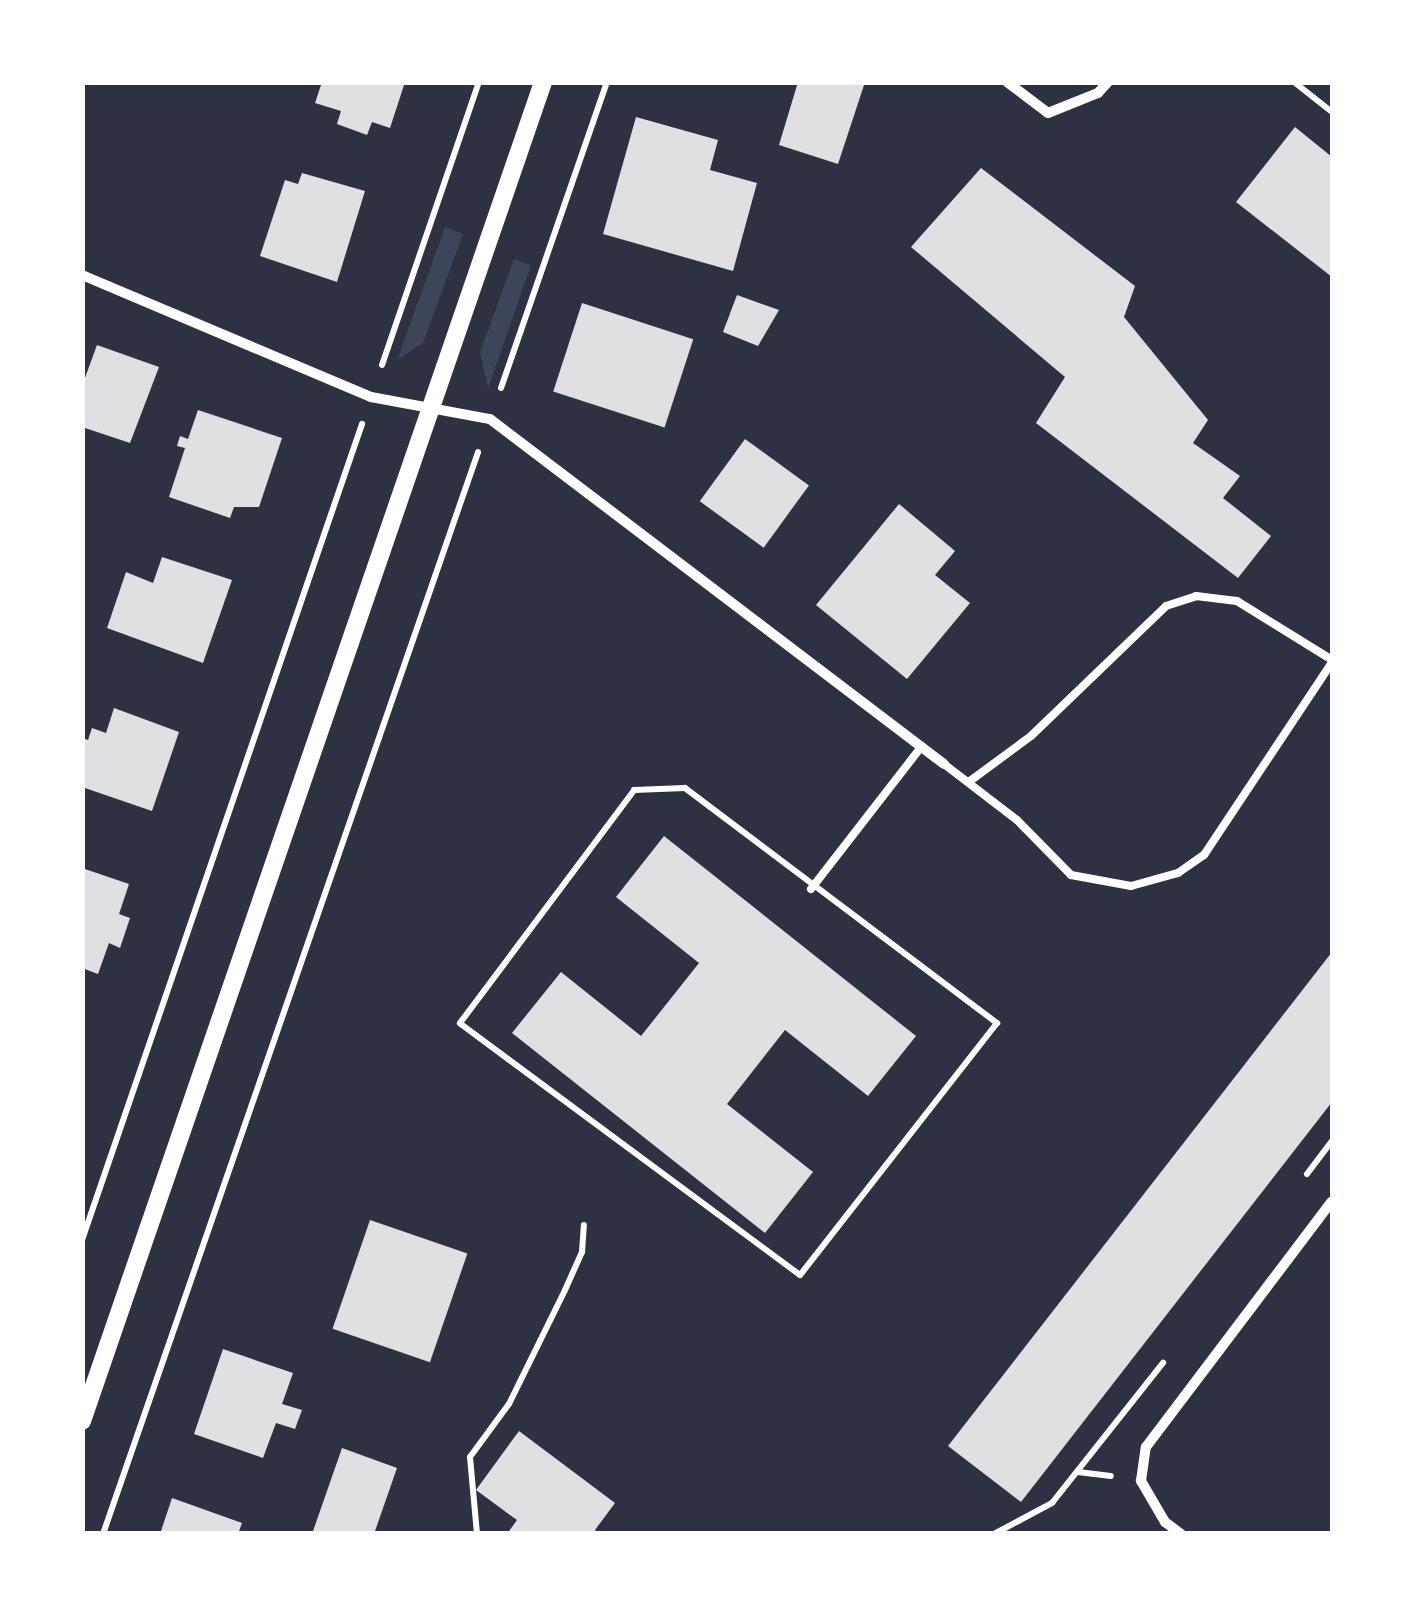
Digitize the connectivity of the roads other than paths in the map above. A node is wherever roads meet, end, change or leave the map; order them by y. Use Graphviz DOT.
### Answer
graph roads {
  1 [pos="542,82"];
  2 [pos="1007,82"];
  3 [pos="1108,82"];
  4 [pos="82,275"];
  5 [pos="431,405"];
  6 [pos="1332,661"];
  7 [pos="922,746"];
  8 [pos="944,764"];
  9 [pos="970,781"];
  10 [pos="811,888"];
  11 [pos="1332,1201"];
  12 [pos="82,1421"];
  13 [pos="1181,1534"];
  1 -- 5 [label="street"];
  2 -- 3 [label="street"];
  4 -- 5 [label="street"];
  5 -- 7 [label="street"];
  5 -- 12 [label="street"];
  6 -- 9 [label="lane"];
  6 -- 9 [label="lane"];
  7 -- 8 [label="street"];
  7 -- 10 [label="lane"];
  8 -- 9 [label="lane"];
  11 -- 13 [label="street"];
}
